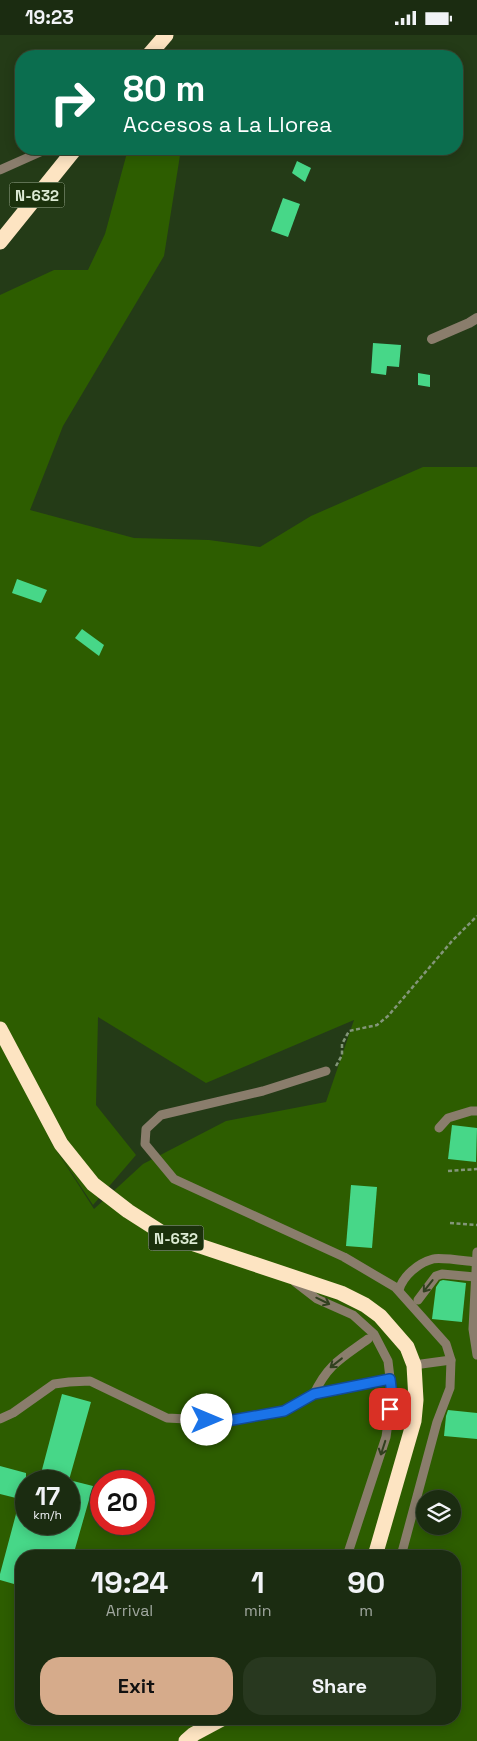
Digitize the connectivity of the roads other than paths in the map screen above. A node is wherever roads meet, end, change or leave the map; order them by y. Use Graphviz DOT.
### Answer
graph roads {
  1 [pos="166,35"];
  2 [pos="153,50"];
  3 [pos="34,155"];
  4 [pos="69,155"];
  5 [pos="0,170"];
  6 [pos="0,242"];
  7 [pos="477,318"];
  8 [pos="432,339"];
  9 [pos="0,1029"];
  10 [pos="326,1071"];
  11 [pos="477,1111"];
  12 [pos="439,1128"];
  13 [pos="477,1252"];
  14 [pos="476,1262"];
  15 [pos="283,1273"];
  16 [pos="475,1277"];
  17 [pos="398,1290"];
  18 [pos="418,1299"];
  19 [pos="368,1339"];
  20 [pos="477,1355"];
  21 [pos="451,1360"];
  22 [pos="414,1365"];
  23 [pos="390,1379"];
  24 [pos="314,1394"];
  25 [pos="0,1419"];
  26 [pos="349,1550"];
  27 [pos="377,1550"];
  28 [pos="403,1550"];
  29 [pos="205,1725"];
  30 [pos="186,1741"];
  1 -- 2 [label="highway"];
  3 -- 5 [label="lane"];
  4 -- 6 [label="highway, N-632"];
  7 -- 8 [label="street"];
  9 -- 15 [label="highway, N-632"];
  10 -- 17 [label="lane"];
  11 -- 12 [label="lane"];
  13 -- 14 [label="lane"];
  14 -- 16 [label="lane"];
  14 -- 17 [label="lane"];
  15 -- 22 [label="highway, N-632"];
  15 -- 23 [label="lane, one-way"];
  16 -- 18 [label="lane, one-way"];
  16 -- 20 [label="lane"];
  17 -- 21 [label="lane"];
  19 -- 24 [label="lane, one-way"];
  21 -- 22 [label="lane"];
  21 -- 28 [label="lane"];
  22 -- 27 [label="highway, N-632"];
  23 -- 24 [label="lane"];
  23 -- 26 [label="lane, one-way"];
  24 -- 25 [label="lane"];
  29 -- 30 [label="highway"];
}
